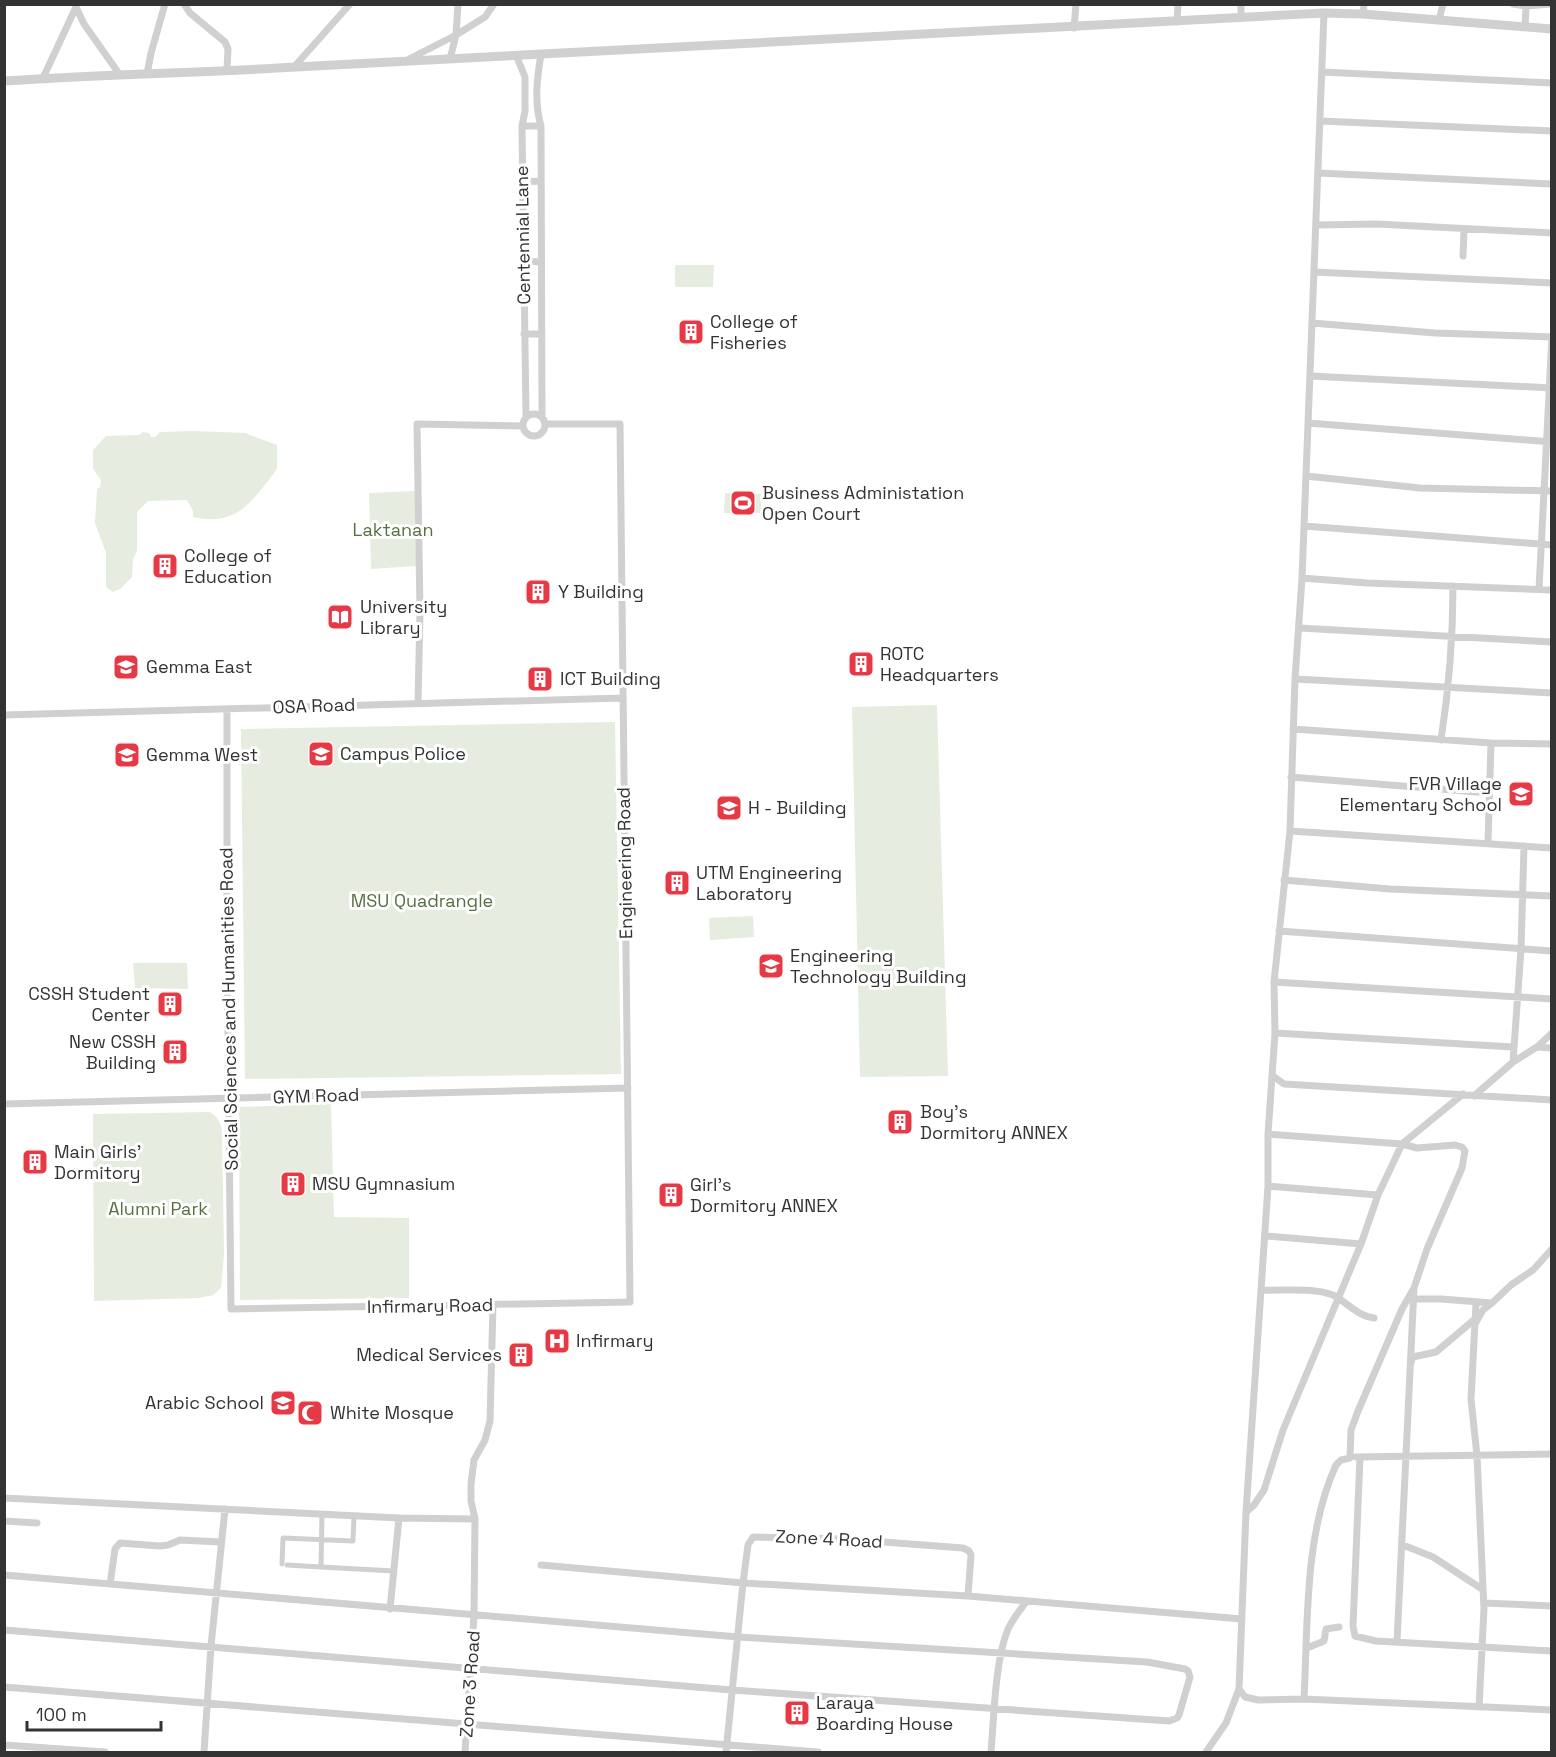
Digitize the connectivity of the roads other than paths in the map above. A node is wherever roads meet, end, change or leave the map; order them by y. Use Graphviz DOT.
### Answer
graph roads {
  1 [pos="165,4"];
  2 [pos="184,4"];
  3 [pos="350,4"];
  4 [pos="458,4"];
  5 [pos="494,4"];
  6 [pos="1076,4"];
  7 [pos="1178,4"];
  8 [pos="1241,4"];
  9 [pos="1443,4"];
  10 [pos="1513,4"];
  11 [pos="1551,4"];
  12 [pos="76,6"];
  13 [pos="1526,6"];
  14 [pos="1364,9"];
  15 [pos="1324,14"];
  16 [pos="1241,18"];
  17 [pos="1439,20"];
  18 [pos="1177,22"];
  19 [pos="1525,27"];
  20 [pos="1074,28"];
  21 [pos="1551,29"];
  22 [pos="456,35"];
  23 [pos="541,54"];
  24 [pos="516,55"];
  25 [pos="450,59"];
  26 [pos="406,60"];
  27 [pos="294,68"];
  28 [pos="227,70"];
  29 [pos="1322,72"];
  30 [pos="147,74"];
  31 [pos="120,75"];
  32 [pos="525,77"];
  33 [pos="537,77"];
  34 [pos="43,78"];
  35 [pos="4,81"];
  36 [pos="1551,83"];
  37 [pos="525,96"];
  38 [pos="537,97"];
  39 [pos="1320,121"];
  40 [pos="522,126"];
  41 [pos="541,126"];
  42 [pos="1551,131"];
  43 [pos="1318,173"];
  44 [pos="541,181"];
  45 [pos="522,182"];
  46 [pos="1551,184"];
  47 [pos="1316,225"];
  48 [pos="1464,230"];
  49 [pos="1551,233"];
  50 [pos="1463,256"];
  51 [pos="523,261"];
  52 [pos="541,262"];
  53 [pos="1314,272"];
  54 [pos="1551,283"];
  55 [pos="1312,323"];
  56 [pos="524,334"];
  57 [pos="541,334"];
  58 [pos="1551,337"];
  59 [pos="1310,376"];
  60 [pos="1550,388"];
  61 [pos="526,417"];
  62 [pos="542,417"];
  63 [pos="1308,423"];
  64 [pos="545,424"];
  65 [pos="523,426"];
  66 [pos="1549,442"];
  67 [pos="1306,476"];
  68 [pos="1548,490"];
  69 [pos="1304,526"];
  70 [pos="1541,545"];
  71 [pos="1551,545"];
  72 [pos="1302,578"];
  73 [pos="1453,586"];
  74 [pos="1539,589"];
  75 [pos="1551,590"];
  76 [pos="1299,628"];
  77 [pos="1453,638"];
  78 [pos="1551,642"];
  79 [pos="1295,679"];
  80 [pos="1449,688"];
  81 [pos="1551,693"];
  82 [pos="623,698"];
  83 [pos="418,703"];
  84 [pos="227,709"];
  85 [pos="4,715"];
  86 [pos="1293,729"];
  87 [pos="1441,740"];
  88 [pos="1491,743"];
  89 [pos="1551,744"];
  90 [pos="1291,777"];
  91 [pos="1489,793"];
  92 [pos="1290,831"];
  93 [pos="1488,843"];
  94 [pos="1524,846"];
  95 [pos="1551,848"];
  96 [pos="1284,880"];
  97 [pos="1522,894"];
  98 [pos="1551,896"];
  99 [pos="1279,931"];
  100 [pos="1521,949"];
  101 [pos="1551,951"];
  102 [pos="1274,982"];
  103 [pos="1518,998"];
  104 [pos="1551,999"];
  105 [pos="1275,1033"];
  106 [pos="1551,1033"];
  107 [pos="1513,1047"];
  108 [pos="1537,1047"];
  109 [pos="1551,1048"];
  110 [pos="1513,1062"];
  111 [pos="1273,1076"];
  112 [pos="1284,1084"];
  113 [pos="628,1088"];
  114 [pos="1271,1092"];
  115 [pos="1463,1094"];
  116 [pos="1474,1096"];
  117 [pos="229,1098"];
  118 [pos="1551,1100"];
  119 [pos="4,1104"];
  120 [pos="1269,1134"];
  121 [pos="1402,1144"];
  122 [pos="1268,1186"];
  123 [pos="1378,1194"];
  124 [pos="1266,1236"];
  125 [pos="1361,1244"];
  126 [pos="1551,1249"];
  127 [pos="1414,1288"];
  128 [pos="1262,1290"];
  129 [pos="1337,1298"];
  130 [pos="1414,1299"];
  131 [pos="630,1302"];
  132 [pos="1476,1303"];
  133 [pos="1492,1303"];
  134 [pos="493,1305"];
  135 [pos="231,1309"];
  136 [pos="1374,1318"];
  137 [pos="1474,1322"];
  138 [pos="1410,1368"];
  139 [pos="1551,1454"];
  140 [pos="1477,1456"];
  141 [pos="1360,1457"];
  142 [pos="1405,1457"];
  143 [pos="1350,1458"];
  144 [pos="4,1498"];
  145 [pos="225,1509"];
  146 [pos="1246,1512"];
  147 [pos="322,1514"];
  148 [pos="354,1516"];
  149 [pos="399,1518"];
  150 [pos="475,1519"];
  151 [pos="4,1521"];
  152 [pos="37,1523"];
  153 [pos="322,1540"];
  154 [pos="221,1542"];
  155 [pos="1403,1545"];
  156 [pos="541,1565"];
  157 [pos="321,1567"];
  158 [pos="394,1571"];
  159 [pos="4,1575"];
  160 [pos="743,1583"];
  161 [pos="110,1584"];
  162 [pos="1482,1589"];
  163 [pos="215,1593"];
  164 [pos="968,1596"];
  165 [pos="1026,1602"];
  166 [pos="1484,1603"];
  167 [pos="1551,1606"];
  168 [pos="390,1609"];
  169 [pos="474,1615"];
  170 [pos="1242,1619"];
  171 [pos="1339,1627"];
  172 [pos="4,1630"];
  173 [pos="738,1637"];
  174 [pos="1397,1642"];
  175 [pos="211,1646"];
  176 [pos="1482,1647"];
  177 [pos="1307,1648"];
  178 [pos="1551,1651"];
  179 [pos="1001,1653"];
  180 [pos="471,1668"];
  181 [pos="4,1687"];
  182 [pos="1239,1689"];
  183 [pos="732,1690"];
  184 [pos="1304,1699"];
  185 [pos="207,1702"];
  186 [pos="1479,1707"];
  187 [pos="995,1709"];
  188 [pos="1551,1710"];
  189 [pos="467,1723"];
  190 [pos="4,1745"];
  191 [pos="727,1749"];
  192 [pos="105,1752"];
  193 [pos="204,1752"];
  194 [pos="465,1752"];
  195 [pos="818,1752"];
  196 [pos="991,1752"];
  197 [pos="1206,1752"];
  1 -- 30 [label="street"];
  2 -- 28 [label="street"];
  3 -- 27 [label="street"];
  4 -- 22 [label="street"];
  5 -- 22 [label="street"];
  6 -- 20 [label="street"];
  7 -- 18 [label="street"];
  8 -- 16 [label="street"];
  9 -- 17 [label="street"];
  10 -- 13 [label="street"];
  11 -- 13 [label="street"];
  12 -- 31 [label="street"];
  12 -- 34 [label="street"];
  13 -- 19 [label="street"];
  14 -- 15 [label="street"];
  14 -- 17 [label="street"];
  15 -- 16 [label="street"];
  15 -- 29 [label="street"];
  16 -- 18 [label="street"];
  17 -- 19 [label="street"];
  18 -- 20 [label="street"];
  19 -- 21 [label="street"];
  20 -- 23 [label="street"];
  22 -- 25 [label="street"];
  22 -- 26 [label="street"];
  23 -- 24 [label="street"];
  23 -- 33 [label="street, Centennial Lane"];
  24 -- 25 [label="street"];
  24 -- 32 [label="street, Centennial Lane"];
  25 -- 26 [label="street"];
  26 -- 27 [label="street"];
  27 -- 28 [label="street"];
  28 -- 30 [label="street"];
  29 -- 36 [label="street"];
  29 -- 39 [label="street"];
  30 -- 31 [label="street"];
  31 -- 34 [label="street"];
  32 -- 33 [label="street"];
  32 -- 37 [label="street, Centennial Lane"];
  33 -- 38 [label="street, Centennial Lane"];
  34 -- 35 [label="street"];
  37 -- 38 [label="street"];
  37 -- 40 [label="street, Centennial Lane"];
  38 -- 41 [label="street, Centennial Lane"];
  39 -- 42 [label="street"];
  39 -- 43 [label="street"];
  40 -- 41 [label="street"];
  40 -- 45 [label="street, Centennial Lane"];
  41 -- 44 [label="street, Centennial Lane"];
  43 -- 46 [label="street"];
  43 -- 47 [label="street"];
  44 -- 45 [label="street"];
  44 -- 52 [label="street, Centennial Lane"];
  45 -- 51 [label="street, Centennial Lane"];
  47 -- 48 [label="street"];
  47 -- 53 [label="street"];
  48 -- 49 [label="street"];
  48 -- 50 [label="street"];
  51 -- 52 [label="street"];
  51 -- 56 [label="street, Centennial Lane"];
  52 -- 57 [label="street, Centennial Lane"];
  53 -- 54 [label="street"];
  53 -- 55 [label="street"];
  55 -- 58 [label="street"];
  55 -- 59 [label="street"];
  56 -- 57 [label="street"];
  56 -- 61 [label="street, Centennial Lane"];
  57 -- 62 [label="street, Centennial Lane"];
  58 -- 60 [label="street"];
  59 -- 60 [label="street"];
  59 -- 63 [label="street"];
  60 -- 66 [label="street"];
  61 -- 62 [label="street"];
  61 -- 65 [label="street"];
  62 -- 64 [label="street"];
  63 -- 66 [label="street"];
  63 -- 67 [label="street"];
  64 -- 65 [label="street"];
  64 -- 82 [label="street, Engineering Road"];
  65 -- 83 [label="street"];
  66 -- 68 [label="street"];
  67 -- 68 [label="street"];
  67 -- 69 [label="street"];
  68 -- 70 [label="street"];
  69 -- 70 [label="street"];
  69 -- 72 [label="street"];
  70 -- 71 [label="street"];
  70 -- 74 [label="street"];
  72 -- 73 [label="street"];
  72 -- 76 [label="street"];
  73 -- 74 [label="street"];
  73 -- 77 [label="street"];
  74 -- 75 [label="street"];
  76 -- 77 [label="street"];
  76 -- 79 [label="street"];
  77 -- 78 [label="street"];
  77 -- 80 [label="street"];
  79 -- 80 [label="street"];
  79 -- 86 [label="street"];
  80 -- 81 [label="street"];
  80 -- 87 [label="street"];
  82 -- 83 [label="street, OSA Road"];
  82 -- 113 [label="street, Engineering Road"];
  83 -- 84 [label="street, OSA Road"];
  84 -- 85 [label="street, OSA Road"];
  84 -- 117 [label="street, Social Sciences and Humanities Road"];
  86 -- 87 [label="street"];
  86 -- 90 [label="street"];
  87 -- 88 [label="street"];
  88 -- 89 [label="street"];
  88 -- 91 [label="street"];
  90 -- 91 [label="street"];
  90 -- 92 [label="street"];
  91 -- 93 [label="street"];
  92 -- 93 [label="street"];
  92 -- 96 [label="street"];
  93 -- 94 [label="street"];
  94 -- 95 [label="street"];
  94 -- 97 [label="street"];
  96 -- 97 [label="street"];
  96 -- 99 [label="street"];
  97 -- 98 [label="street"];
  97 -- 100 [label="street"];
  99 -- 100 [label="street"];
  99 -- 102 [label="street"];
  100 -- 101 [label="street"];
  100 -- 103 [label="street"];
  102 -- 103 [label="street"];
  102 -- 105 [label="street"];
  103 -- 104 [label="street"];
  103 -- 107 [label="street"];
  105 -- 107 [label="street"];
  105 -- 111 [label="street"];
  106 -- 108 [label="street"];
  107 -- 110 [label="street"];
  108 -- 109 [label="street"];
  108 -- 110 [label="street"];
  110 -- 116 [label="street"];
  111 -- 112 [label="street"];
  111 -- 114 [label="street"];
  112 -- 114 [label="street"];
  112 -- 115 [label="street"];
  113 -- 117 [label="street, GYM Road"];
  113 -- 131 [label="street, Engineering Road"];
  114 -- 120 [label="street"];
  115 -- 116 [label="street"];
  115 -- 121 [label="street"];
  116 -- 118 [label="street"];
  117 -- 119 [label="street, GYM Road"];
  117 -- 135 [label="street, Social Sciences and Humanities Road"];
  120 -- 121 [label="street"];
  120 -- 122 [label="street"];
  121 -- 123 [label="street"];
  121 -- 127 [label="street"];
  122 -- 123 [label="street"];
  122 -- 124 [label="street"];
  123 -- 125 [label="street"];
  124 -- 125 [label="street"];
  124 -- 128 [label="street"];
  125 -- 129 [label="street"];
  126 -- 133 [label="street"];
  127 -- 130 [label="street"];
  127 -- 143 [label="street"];
  128 -- 129 [label="street"];
  128 -- 146 [label="street"];
  129 -- 136 [label="street"];
  129 -- 146 [label="street"];
  130 -- 132 [label="street"];
  130 -- 138 [label="street"];
  131 -- 134 [label="street, Infirmary Road"];
  132 -- 133 [label="street"];
  132 -- 137 [label="street"];
  133 -- 137 [label="street"];
  134 -- 135 [label="street, Infirmary Road"];
  134 -- 150 [label="street, Zone 3 Road"];
  137 -- 138 [label="street"];
  137 -- 140 [label="street"];
  138 -- 142 [label="street"];
  139 -- 140 [label="street"];
  140 -- 142 [label="street"];
  140 -- 162 [label="street"];
  141 -- 142 [label="street"];
  141 -- 143 [label="street"];
  141 -- 174 [label="street"];
  142 -- 155 [label="street"];
  143 -- 177 [label="street"];
  144 -- 145 [label="street"];
  145 -- 147 [label="street"];
  145 -- 154 [label="street"];
  146 -- 170 [label="street"];
  147 -- 148 [label="street"];
  147 -- 153 [label="street"];
  148 -- 149 [label="street"];
  148 -- 153 [label="street"];
  149 -- 150 [label="street"];
  149 -- 158 [label="street"];
  150 -- 169 [label="street, Zone 3 Road"];
  151 -- 152 [label="street"];
  153 -- 157 [label="street"];
  153 -- 157 [label="street"];
  154 -- 161 [label="street"];
  154 -- 163 [label="street"];
  155 -- 162 [label="street"];
  155 -- 174 [label="street"];
  156 -- 160 [label="street"];
  157 -- 158 [label="street"];
  158 -- 168 [label="street"];
  159 -- 161 [label="street"];
  160 -- 164 [label="street"];
  160 -- 164 [label="street, Zone 4 Road"];
  160 -- 173 [label="street, Zone 4 Road"];
  161 -- 163 [label="street"];
  162 -- 166 [label="street"];
  163 -- 168 [label="street"];
  163 -- 175 [label="street"];
  164 -- 165 [label="street"];
  165 -- 170 [label="street"];
  165 -- 179 [label="street"];
  166 -- 167 [label="street"];
  166 -- 176 [label="street"];
  168 -- 169 [label="street"];
  169 -- 173 [label="street"];
  169 -- 180 [label="street, Zone 3 Road"];
  170 -- 182 [label="street"];
  171 -- 177 [label="street"];
  172 -- 175 [label="street"];
  173 -- 179 [label="street"];
  173 -- 183 [label="street, Zone 4 Road"];
  174 -- 176 [label="street"];
  175 -- 180 [label="street"];
  175 -- 185 [label="street"];
  176 -- 178 [label="street"];
  176 -- 186 [label="street"];
  177 -- 184 [label="street"];
  179 -- 187 [label="street"];
  179 -- 187 [label="street"];
  180 -- 183 [label="street"];
  180 -- 189 [label="street, Zone 3 Road"];
  181 -- 185 [label="street"];
  182 -- 184 [label="street"];
  182 -- 197 [label="street"];
  183 -- 187 [label="street"];
  183 -- 191 [label="street, Zone 4 Road"];
  184 -- 186 [label="street"];
  185 -- 189 [label="street"];
  185 -- 193 [label="street"];
  186 -- 188 [label="street"];
  187 -- 196 [label="street"];
  189 -- 191 [label="street"];
  189 -- 194 [label="street, Zone 3 Road"];
  190 -- 192 [label="street"];
  191 -- 195 [label="street"];
}
